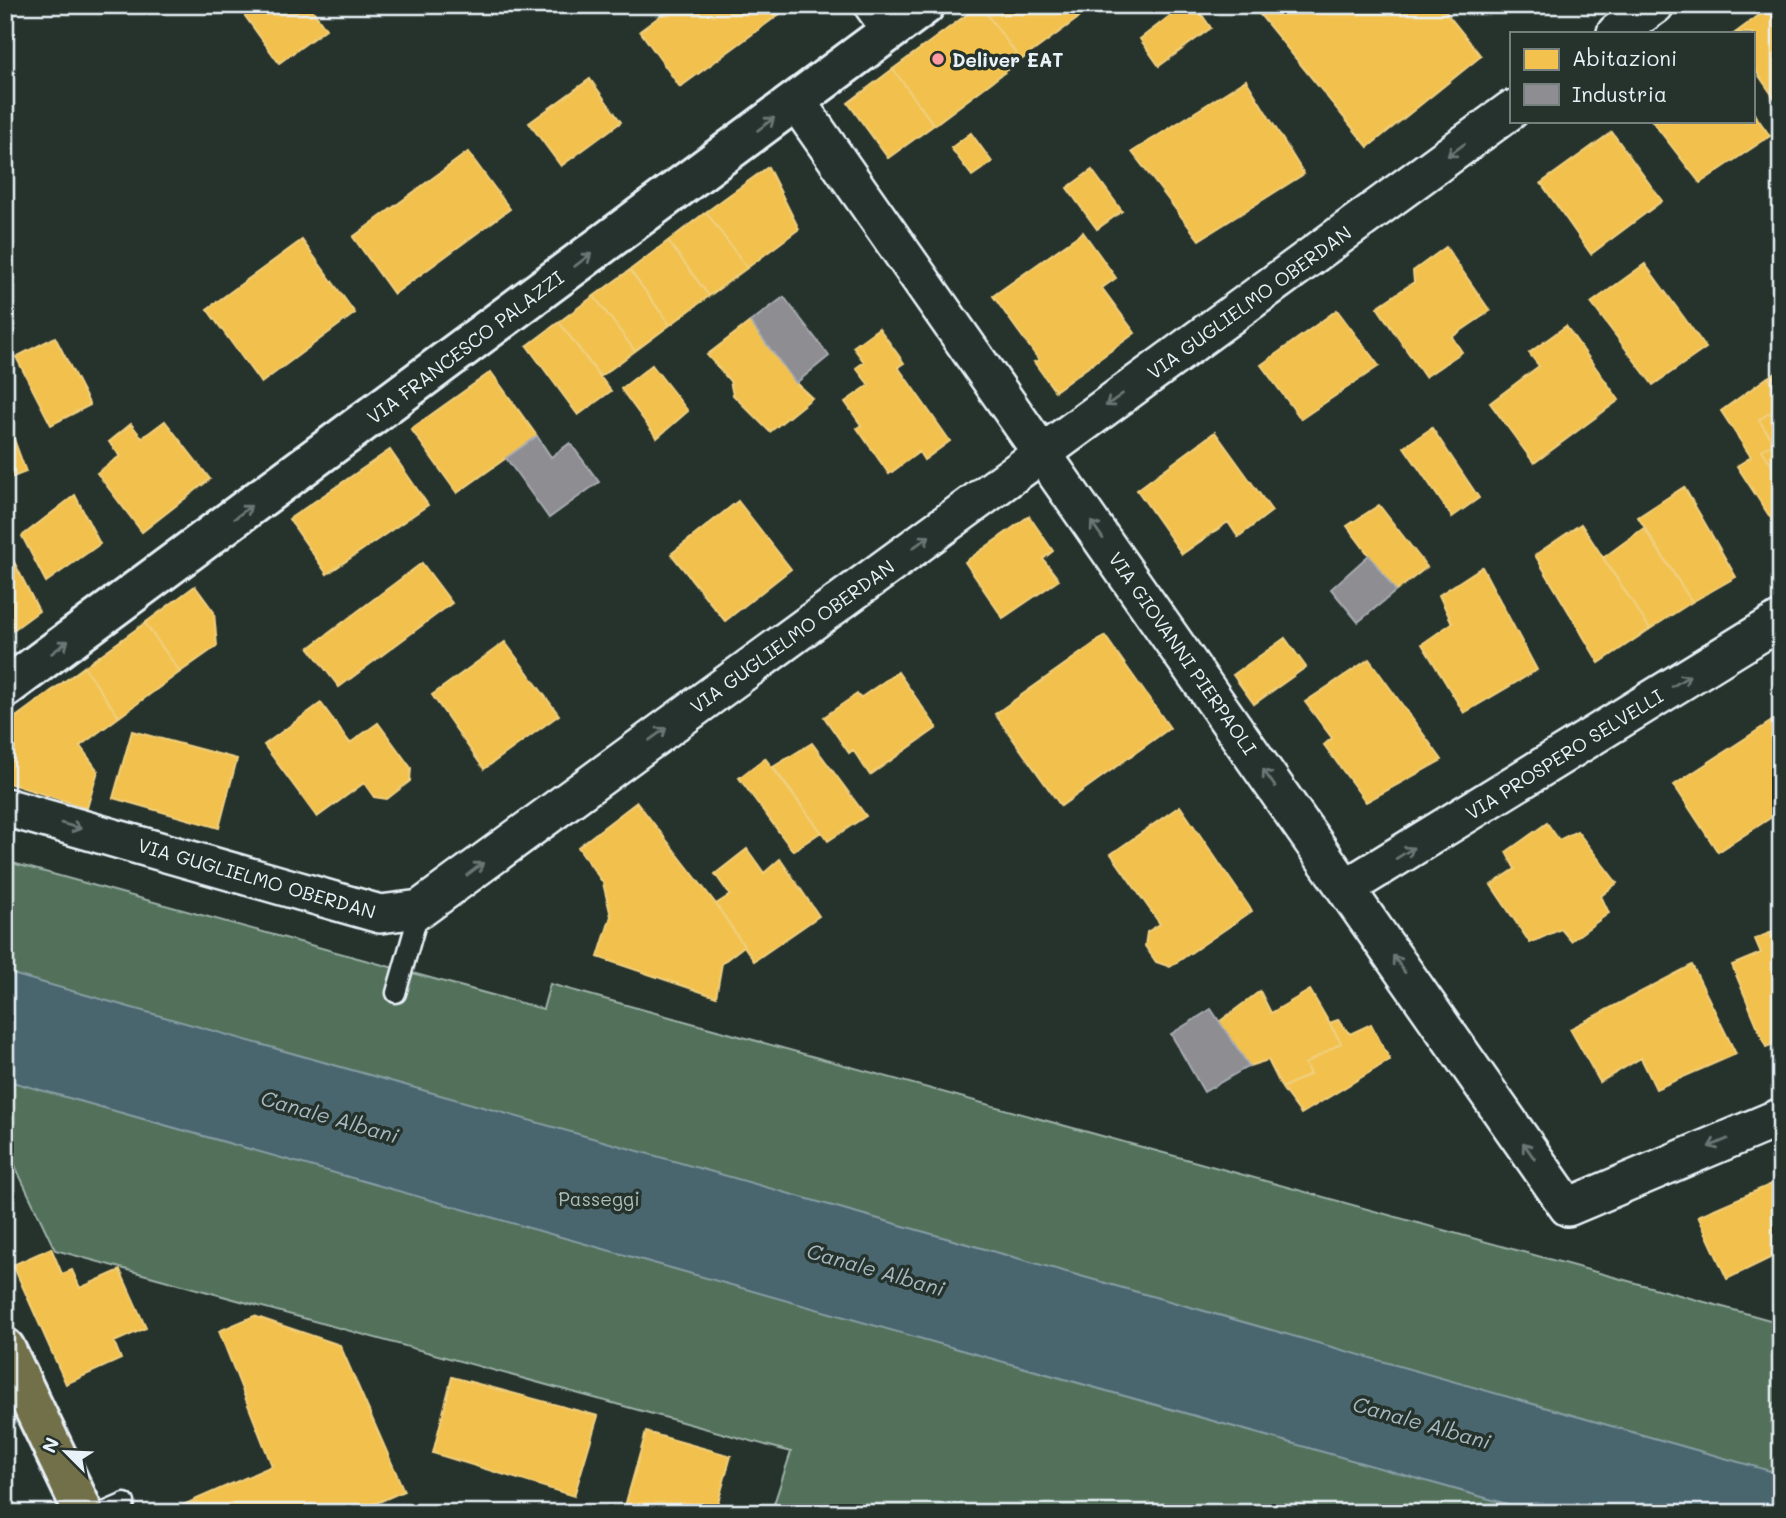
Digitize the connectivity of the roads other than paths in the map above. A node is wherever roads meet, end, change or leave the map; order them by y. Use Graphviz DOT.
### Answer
graph roads {
  1 [pos="925,5"];
  2 [pos="1655,5"];
  3 [pos="882,18"];
  4 [pos="1617,32"];
  5 [pos="796,101"];
  6 [pos="1510,111"];
  7 [pos="1043,452"];
  8 [pos="1781,620"];
  9 [pos="5,688"];
  10 [pos="5,807"];
  11 [pos="1346,888"];
  12 [pos="420,909"];
  13 [pos="396,993"];
  14 [pos="1781,1116"];
  15 [pos="5,1348"];
  16 [pos="125,1503"];
  17 [pos="84,1513"];
  18 [pos="102,1513"];
  1 -- 3 [label="street, VIA FRANCESCO PALAZZI"];
  2 -- 4 [label="street"];
  3 -- 5 [label="street, VIA FRANCESCO PALAZZI"];
  5 -- 7 [label="street, VIA GIOVANNI PIERPAOLI"];
  9 -- 5 [label="street, VIA FRANCESCO PALAZZI, one-way"];
  6 -- 7 [label="street, VIA GUGLIELMO OBERDAN, one-way"];
  11 -- 7 [label="street, VIA GIOVANNI PIERPAOLI, one-way"];
  12 -- 7 [label="street, VIA GUGLIELMO OBERDAN, one-way"];
  11 -- 8 [label="street, VIA PROSPERO SELVELLI, one-way"];
  10 -- 12 [label="street, VIA GUGLIELMO OBERDAN, one-way"];
  14 -- 11 [label="street, VIA GIOVANNI PIERPAOLI, one-way"];
  12 -- 13 [label="lane"];
  15 -- 17 [label="main road"];
  16 -- 18 [label="lane"];
}
